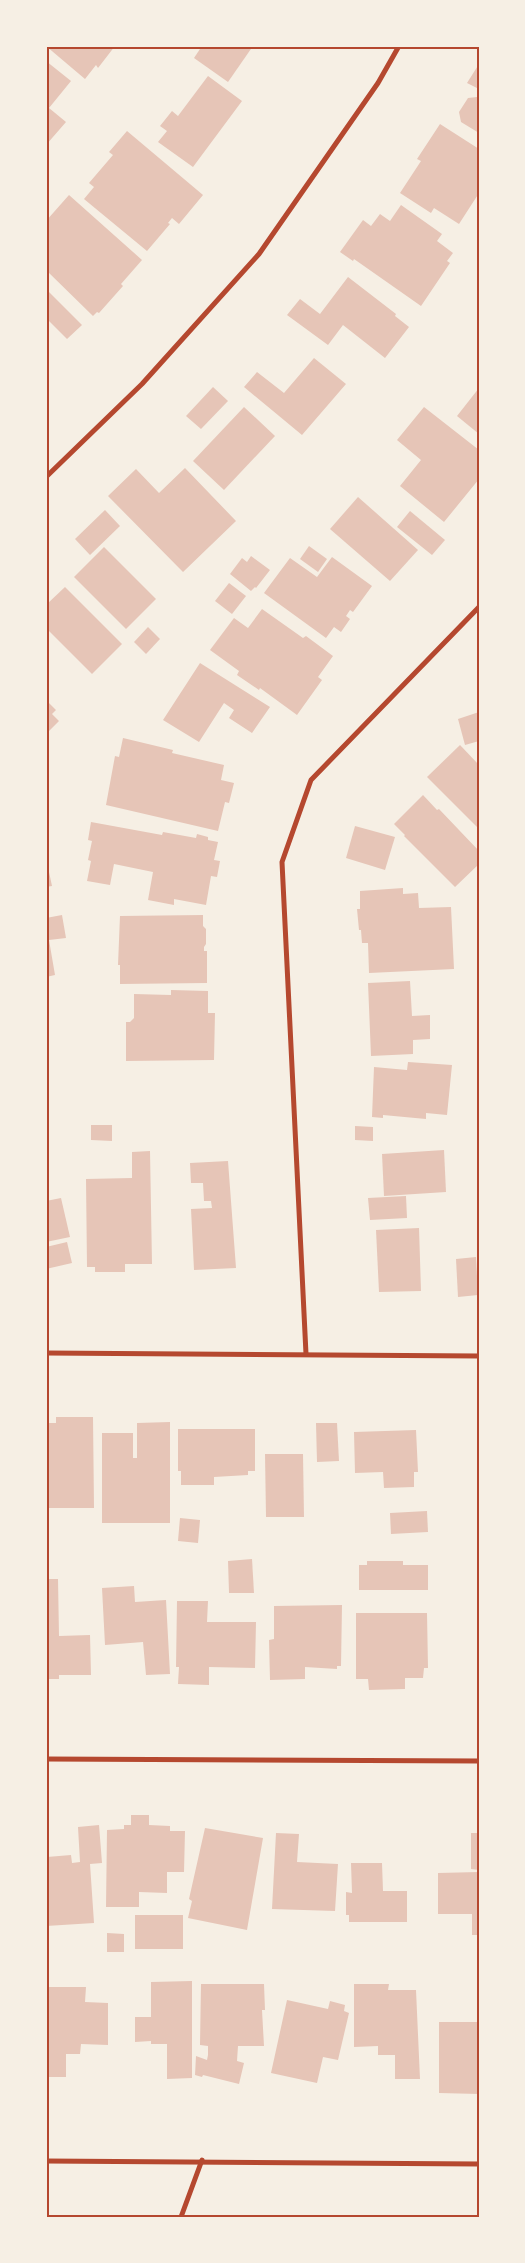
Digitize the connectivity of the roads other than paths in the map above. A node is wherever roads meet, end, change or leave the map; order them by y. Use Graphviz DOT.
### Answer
graph roads {
  1 [pos="399,46"];
  2 [pos="46,477"];
  3 [pos="479,607"];
  4 [pos="46,1353"];
  5 [pos="306,1354"];
  6 [pos="479,1356"];
  7 [pos="46,1759"];
  8 [pos="479,1761"];
  9 [pos="46,2160"];
  10 [pos="202,2160"];
  11 [pos="479,2164"];
  12 [pos="181,2217"];
  1 -- 2 [label="street"];
  3 -- 5 [label="street"];
  4 -- 5 [label="street"];
  5 -- 6 [label="street"];
  7 -- 8 [label="street"];
  9 -- 10 [label="street"];
  10 -- 11 [label="street"];
  10 -- 12 [label="street"];
}
